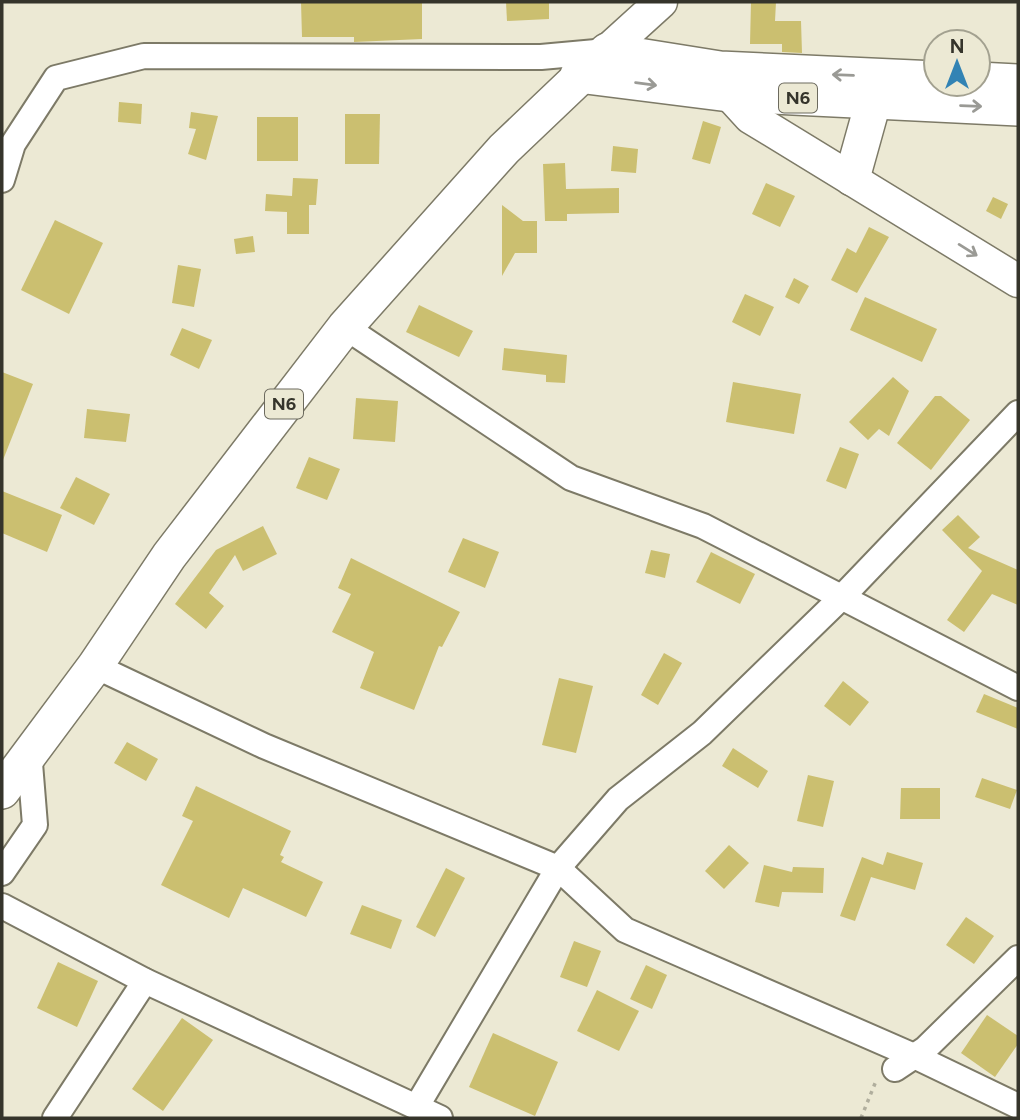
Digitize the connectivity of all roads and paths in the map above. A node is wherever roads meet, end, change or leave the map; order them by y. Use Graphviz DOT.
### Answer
graph roads {
  1 [pos="661,2"];
  2 [pos="607,51"];
  3 [pos="541,57"];
  4 [pos="579,75"];
  5 [pos="922,81"];
  6 [pos="992,81"];
  7 [pos="737,82"];
  8 [pos="1018,82"];
  9 [pos="877,89"];
  10 [pos="1018,108"];
  11 [pos="855,169"];
  12 [pos="2,180"];
  13 [pos="1018,255"];
  14 [pos="1018,281"];
  15 [pos="345,327"];
  16 [pos="1018,413"];
  17 [pos="842,597"];
  18 [pos="95,666"];
  19 [pos="1018,688"];
  20 [pos="29,751"];
  21 [pos="2,791"];
  22 [pos="558,868"];
  23 [pos="2,873"];
  24 [pos="2,906"];
  25 [pos="1018,958"];
  26 [pos="145,981"];
  27 [pos="905,1062"];
  28 [pos="417,1106"];
  29 [pos="1018,1106"];
  30 [pos="55,1118"];
  31 [pos="440,1118"];
  32 [pos="861,1118"];
  1 -- 2 [label="main road"];
  2 -- 3 [label="street"];
  2 -- 4 [label="highway, N6"];
  2 -- 7 [label="highway, N6"];
  3 -- 4 [label="street"];
  3 -- 12 [label="street"];
  4 -- 7 [label="highway, N6, one-way"];
  4 -- 15 [label="highway, N6"];
  5 -- 9 [label="highway, N6"];
  6 -- 8 [label="highway"];
  7 -- 9 [label="highway, N6"];
  7 -- 11 [label="main road"];
  9 -- 10 [label="highway, N6, one-way"];
  9 -- 11 [label="highway"];
  11 -- 13 [label="main road"];
  11 -- 14 [label="main road, one-way"];
  15 -- 17 [label="street"];
  15 -- 18 [label="highway, N6"];
  16 -- 17 [label="street"];
  17 -- 19 [label="street"];
  17 -- 22 [label="street"];
  18 -- 20 [label="highway, N6"];
  18 -- 22 [label="street"];
  20 -- 21 [label="highway, N6"];
  20 -- 23 [label="street"];
  22 -- 27 [label="street"];
  22 -- 28 [label="street"];
  24 -- 26 [label="street"];
  25 -- 27 [label="street"];
  26 -- 28 [label="street"];
  26 -- 30 [label="street"];
  27 -- 29 [label="street"];
  27 -- 32 [label="path"];
  28 -- 31 [label="street"];
}
